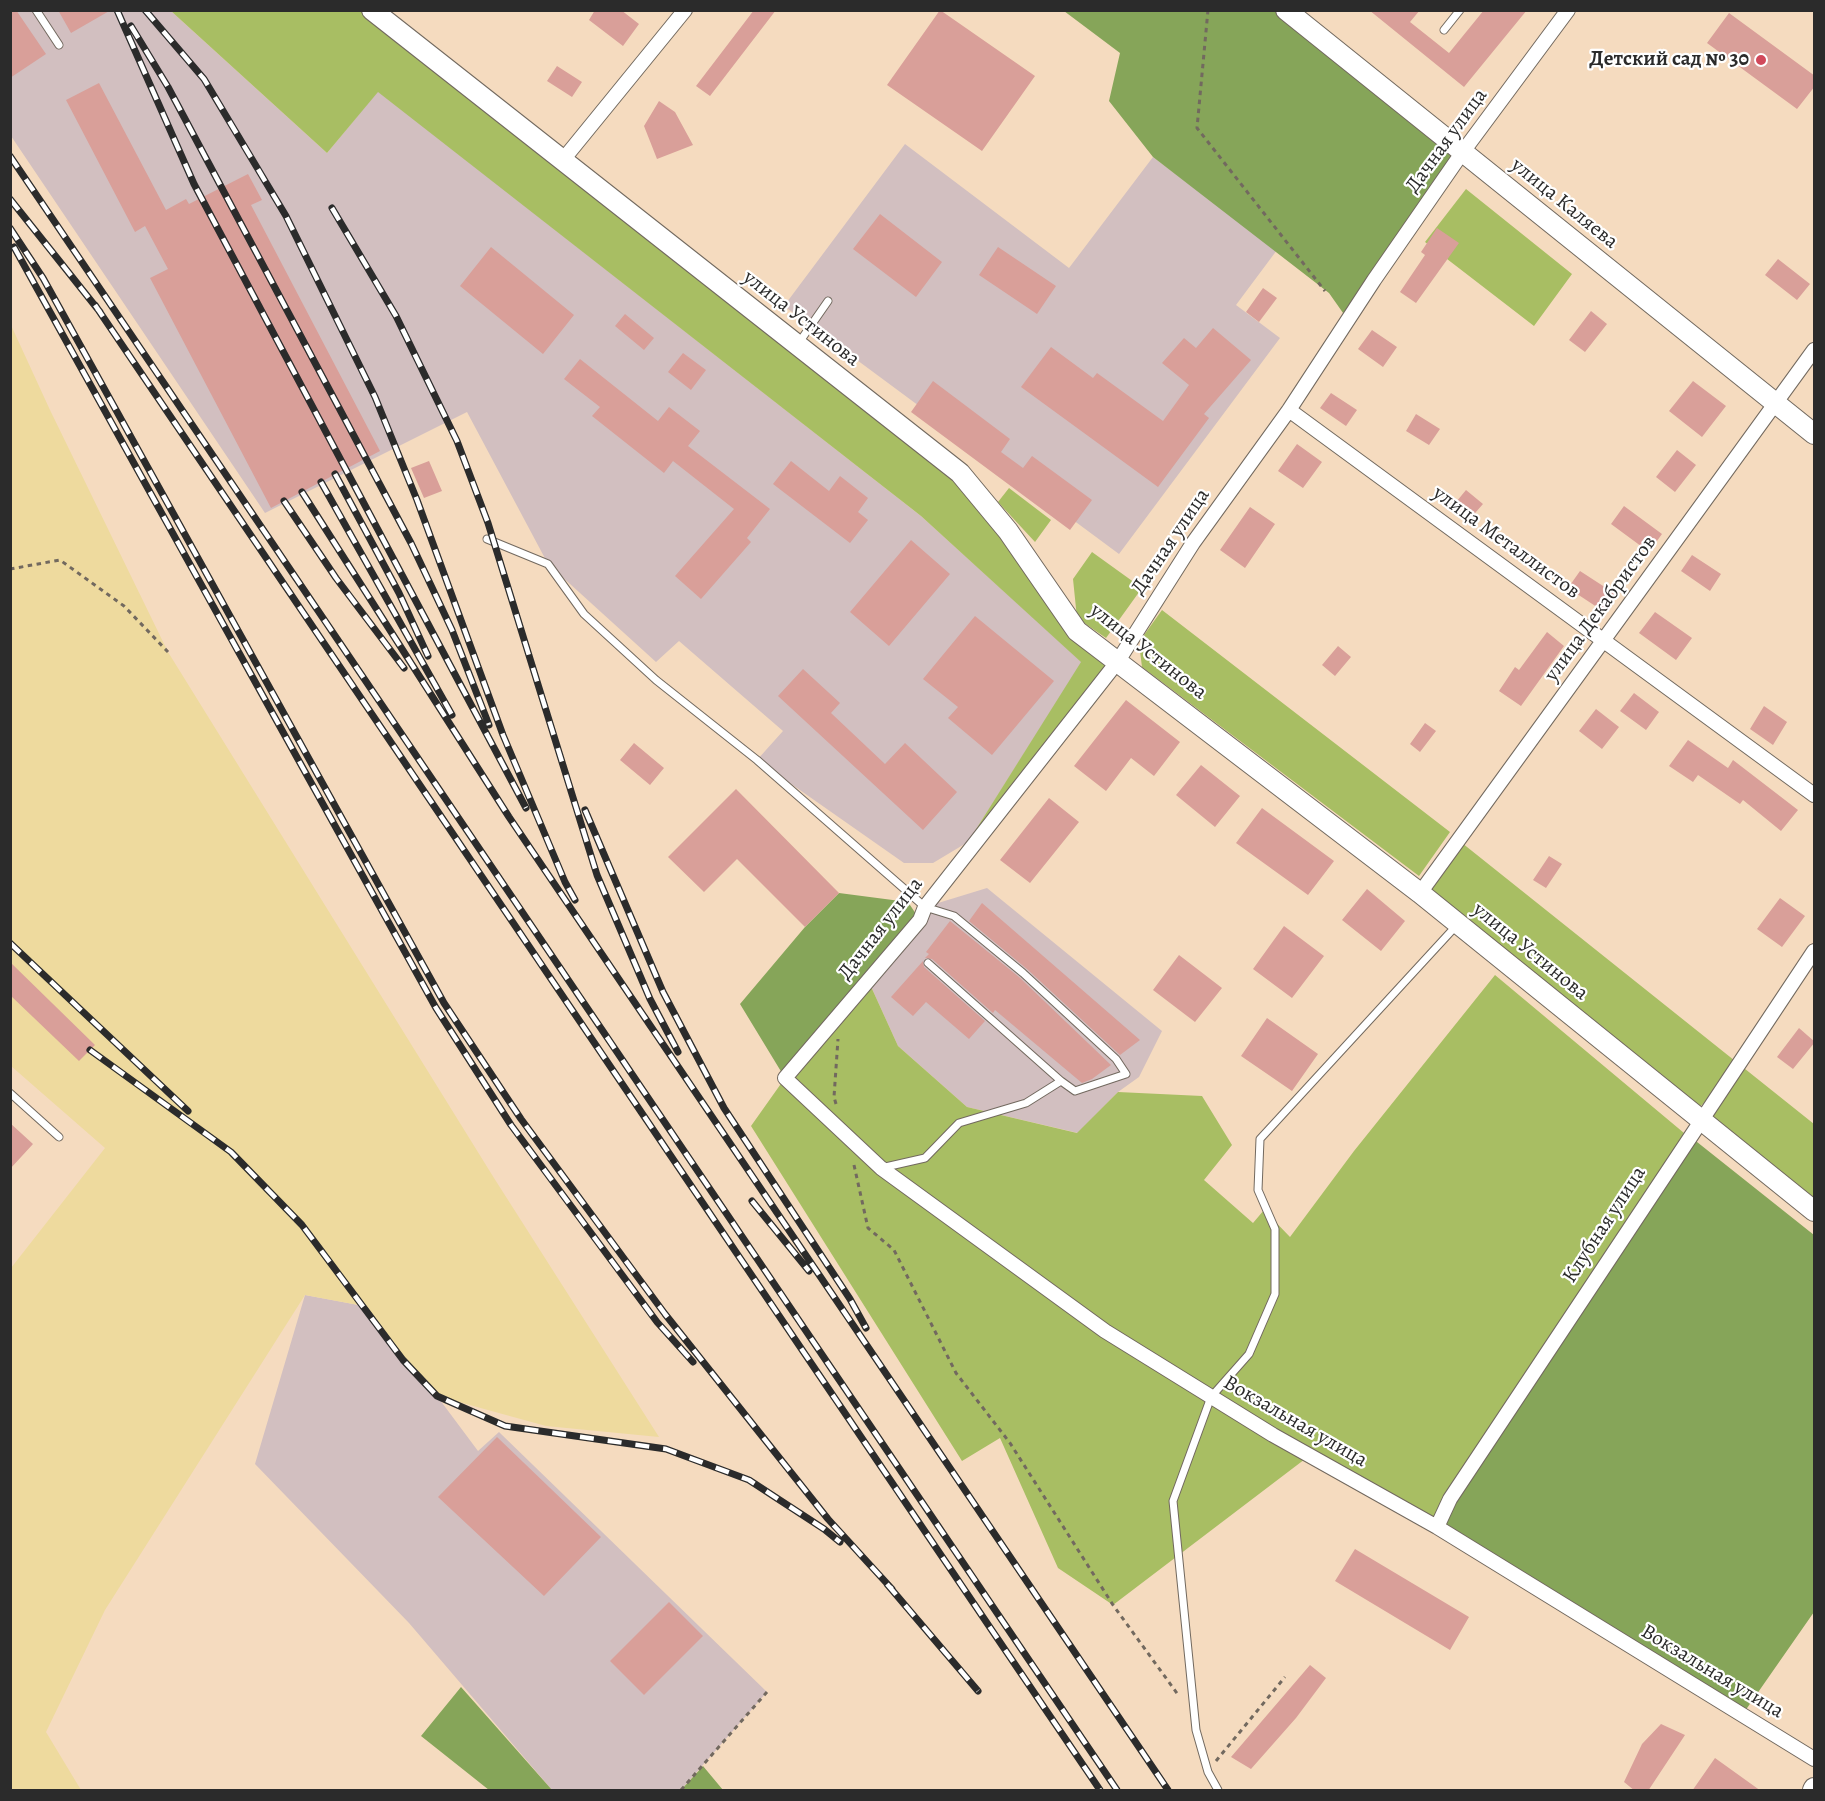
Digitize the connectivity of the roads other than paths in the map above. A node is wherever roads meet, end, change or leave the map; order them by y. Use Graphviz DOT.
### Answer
graph roads {
  1 [pos="36,10"];
  2 [pos="372,10"];
  3 [pos="685,10"];
  4 [pos="1286,10"];
  5 [pos="1460,10"];
  6 [pos="1568,10"];
  7 [pos="1444,30"];
  8 [pos="59,45"];
  9 [pos="1462,153"];
  10 [pos="562,161"];
  11 [pos="828,301"];
  12 [pos="797,346"];
  13 [pos="1815,350"];
  14 [pos="1777,406"];
  15 [pos="1289,411"];
  16 [pos="1815,434"];
  17 [pos="487,539"];
  18 [pos="1604,641"];
  19 [pos="1118,661"];
  20 [pos="1815,795"];
  21 [pos="1420,893"];
  22 [pos="925,907"];
  23 [pos="1458,924"];
  24 [pos="1815,951"];
  25 [pos="928,963"];
  26 [pos="785,1078"];
  27 [pos="1061,1081"];
  28 [pos="10,1093"];
  29 [pos="1700,1120"];
  30 [pos="59,1137"];
  31 [pos="881,1168"];
  32 [pos="1815,1210"];
  33 [pos="1212,1397"];
  34 [pos="1437,1527"];
  35 [pos="1815,1758"];
  36 [pos="1218,1791"];
  1 -- 8 [label="lane"];
  2 -- 10 [label="street, улица Устинова"];
  3 -- 10 [label="street"];
  4 -- 9 [label="street, улица Каляева"];
  5 -- 7 [label="lane"];
  6 -- 9 [label="street, Дачная улица"];
  9 -- 14 [label="street, улица Каляева"];
  9 -- 15 [label="street, Дачная улица"];
  10 -- 12 [label="street, улица Устинова"];
  11 -- 12 [label="lane"];
  12 -- 19 [label="street, улица Устинова"];
  13 -- 14 [label="street, улица Декабристов"];
  14 -- 16 [label="street, улица Каляева"];
  14 -- 18 [label="street, улица Декабристов"];
  15 -- 18 [label="street, улица Металлистов"];
  15 -- 19 [label="street, Дачная улица"];
  17 -- 22 [label="lane"];
  18 -- 20 [label="street, улица Металлистов"];
  18 -- 21 [label="street, улица Декабристов"];
  19 -- 21 [label="street, улица Устинова"];
  19 -- 22 [label="street, Дачная улица"];
  21 -- 23 [label="street, улица Устинова"];
  22 -- 26 [label="street, Дачная улица"];
  22 -- 27 [label="lane"];
  23 -- 29 [label="street, улица Устинова"];
  23 -- 33 [label="lane"];
  24 -- 29 [label="street, Клубная улица"];
  25 -- 27 [label="lane"];
  26 -- 31 [label="street, Вокзальная улица"];
  27 -- 31 [label="lane"];
  28 -- 30 [label="lane"];
  29 -- 32 [label="street, улица Устинова"];
  29 -- 34 [label="street, Клубная улица"];
  31 -- 33 [label="street, Вокзальная улица"];
  33 -- 34 [label="street, Вокзальная улица"];
  33 -- 36 [label="lane"];
  34 -- 35 [label="street, Вокзальная улица"];
}
